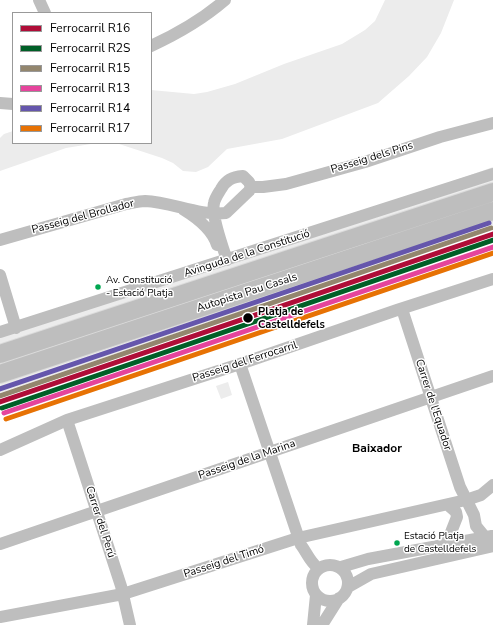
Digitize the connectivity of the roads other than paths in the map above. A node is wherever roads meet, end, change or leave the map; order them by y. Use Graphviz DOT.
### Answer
graph roads {
  1 [pos="39,0"];
  2 [pos="225,0"];
  3 [pos="45,12"];
  4 [pos="152,46"];
  5 [pos="0,103"];
  6 [pos="12,104"];
  7 [pos="493,123"];
  8 [pos="493,174"];
  9 [pos="251,187"];
  10 [pos="493,192"];
  11 [pos="179,208"];
  12 [pos="493,211"];
  13 [pos="220,213"];
  14 [pos="0,240"];
  15 [pos="233,259"];
  16 [pos="211,265"];
  17 [pos="0,275"];
  18 [pos="493,279"];
  19 [pos="402,309"];
  20 [pos="16,328"];
  21 [pos="0,332"];
  22 [pos="0,354"];
  23 [pos="240,364"];
  24 [pos="0,374"];
  25 [pos="493,376"];
  26 [pos="430,398"];
  27 [pos="67,420"];
  28 [pos="0,450"];
  29 [pos="269,453"];
  30 [pos="493,485"];
  31 [pos="481,496"];
  32 [pos="466,500"];
  33 [pos="448,505"];
  34 [pos="97,511"];
  35 [pos="475,520"];
  36 [pos="489,536"];
  37 [pos="472,539"];
  38 [pos="299,542"];
  39 [pos="0,544"];
  40 [pos="446,545"];
  41 [pos="493,546"];
  42 [pos="340,567"];
  43 [pos="318,568"];
  44 [pos="371,574"];
  45 [pos="311,580"];
  46 [pos="348,587"];
  47 [pos="123,594"];
  48 [pos="316,595"];
  49 [pos="339,598"];
  50 [pos="0,617"];
  51 [pos="130,625"];
  52 [pos="313,625"];
  53 [pos="322,625"];
  1 -- 3 [label="street"];
  2 -- 4 [label="street"];
  5 -- 6 [label="street"];
  7 -- 9 [label="street, Passeig dels Pins"];
  8 -- 15 [label="street, Avinguda de la Constitució"];
  9 -- 13 [label="street"];
  9 -- 13 [label="street"];
  10 -- 22 [label="highway, Autopista Pau Casals"];
  11 -- 13 [label="street, Passeig del Brollador"];
  11 -- 14 [label="street, Passeig del Brollador"];
  11 -- 16 [label="street"];
  12 -- 24 [label="highway, Autopista Pau Casals"];
  13 -- 15 [label="street"];
  15 -- 16 [label="street, Avinguda de la Constitució"];
  16 -- 20 [label="street, Avinguda de la Constitució"];
  17 -- 20 [label="street"];
  18 -- 19 [label="street, Passeig del Ferrocarril"];
  19 -- 23 [label="street, Passeig del Ferrocarril"];
  19 -- 26 [label="street, Carrer de l'Equador"];
  20 -- 21 [label="street, Avinguda de la Constitució"];
  23 -- 27 [label="street, Passeig del Ferrocarril"];
  23 -- 29 [label="street"];
  25 -- 26 [label="street, Passeig de la Marina"];
  26 -- 29 [label="street, Passeig de la Marina"];
  26 -- 32 [label="street, Carrer de l'Equador"];
  27 -- 28 [label="street, Passeig del Ferrocarril"];
  27 -- 34 [label="street, Carrer del Perú"];
  29 -- 34 [label="street, Passeig de la Marina"];
  29 -- 38 [label="street"];
  30 -- 31 [label="street, Passeig del Timó"];
  31 -- 32 [label="street, Passeig del Timó"];
  31 -- 35 [label="street, Passeig del Timó"];
  32 -- 33 [label="street, Passeig del Timó"];
  32 -- 35 [label="street"];
  33 -- 38 [label="street, Passeig del Timó"];
  33 -- 40 [label="street"];
  34 -- 39 [label="street, Passeig de la Marina"];
  34 -- 47 [label="street, Carrer del Perú"];
  35 -- 36 [label="street"];
  35 -- 37 [label="street, Passeig del Timó"];
  36 -- 37 [label="street"];
  37 -- 40 [label="street"];
  37 -- 44 [label="street"];
  38 -- 43 [label="street"];
  38 -- 45 [label="street"];
  38 -- 47 [label="street, Passeig del Timó"];
  40 -- 42 [label="street"];
  41 -- 44 [label="street"];
  42 -- 43 [label="street"];
  42 -- 46 [label="street"];
  43 -- 45 [label="street"];
  44 -- 46 [label="street"];
  45 -- 48 [label="street"];
  46 -- 49 [label="street"];
  47 -- 50 [label="street, Passeig del Timó"];
  47 -- 51 [label="street, Carrer del Perú"];
  48 -- 49 [label="street"];
  48 -- 52 [label="street"];
  49 -- 53 [label="street"];
}
